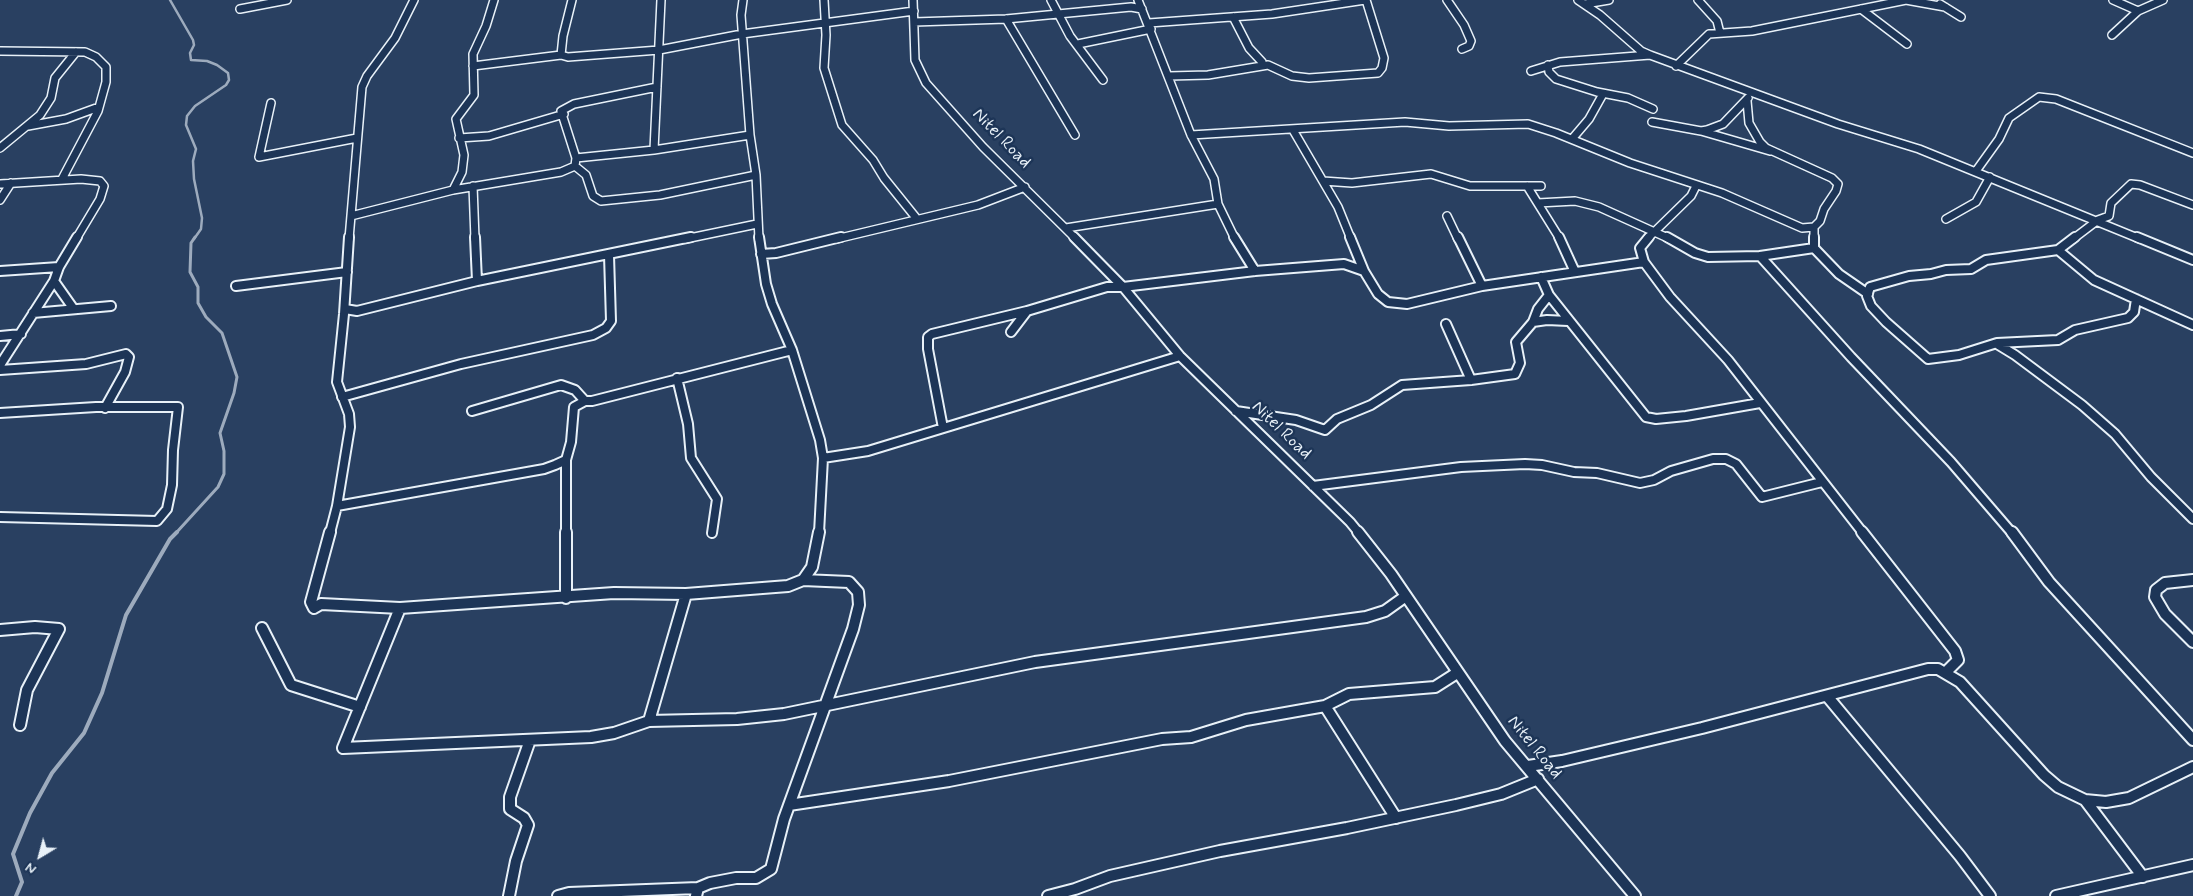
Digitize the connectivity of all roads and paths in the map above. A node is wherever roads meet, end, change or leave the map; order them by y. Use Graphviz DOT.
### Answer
graph roads {
  1 [pos="288,0"];
  2 [pos="494,0"];
  3 [pos="572,0"];
  4 [pos="661,0"];
  5 [pos="743,0"];
  6 [pos="824,0"];
  7 [pos="913,0"];
  8 [pos="1051,0"];
  9 [pos="1138,0"];
  10 [pos="1366,0"];
  11 [pos="1447,0"];
  12 [pos="1609,0"];
  13 [pos="1698,0"];
  14 [pos="1906,0"];
  15 [pos="1934,0"];
  16 [pos="2113,0"];
  17 [pos="2163,0"];
  18 [pos="412,1"];
  19 [pos="1581,2"];
  20 [pos="1945,7"];
  21 [pos="240,9"];
  22 [pos="1142,9"];
  23 [pos="1862,9"];
  24 [pos="914,11"];
  25 [pos="2138,11"];
  26 [pos="1056,12"];
  27 [pos="1233,17"];
  28 [pos="1961,17"];
  29 [pos="1006,19"];
  30 [pos="914,22"];
  31 [pos="826,24"];
  32 [pos="1150,26"];
  33 [pos="1720,33"];
  34 [pos="742,34"];
  35 [pos="2112,35"];
  36 [pos="1078,44"];
  37 [pos="1907,44"];
  38 [pos="659,50"];
  39 [pos="1462,50"];
  40 [pos="0,51"];
  41 [pos="76,52"];
  42 [pos="561,55"];
  43 [pos="1650,56"];
  44 [pos="1548,65"];
  45 [pos="473,66"];
  46 [pos="1262,66"];
  47 [pos="1676,66"];
  48 [pos="1531,71"];
  49 [pos="1169,76"];
  50 [pos="1103,80"];
  51 [pos="657,87"];
  52 [pos="1750,93"];
  53 [pos="1603,94"];
  54 [pos="1747,101"];
  55 [pos="272,103"];
  56 [pos="99,107"];
  57 [pos="1653,109"];
  58 [pos="564,114"];
  59 [pos="1652,122"];
  60 [pos="25,127"];
  61 [pos="1293,130"];
  62 [pos="1701,131"];
  63 [pos="750,135"];
  64 [pos="1075,135"];
  65 [pos="1191,135"];
  66 [pos="357,138"];
  67 [pos="459,138"];
  68 [pos="1572,139"];
  69 [pos="0,148"];
  70 [pos="654,150"];
  71 [pos="1772,152"];
  72 [pos="2193,153"];
  73 [pos="576,162"];
  74 [pos="1976,170"];
  75 [pos="756,175"];
  76 [pos="1990,177"];
  77 [pos="62,179"];
  78 [pos="1323,181"];
  79 [pos="11,183"];
  80 [pos="0,184"];
  81 [pos="473,186"];
  82 [pos="1528,186"];
  83 [pos="1541,186"];
  84 [pos="1696,186"];
  85 [pos="1025,188"];
  86 [pos="453,190"];
  87 [pos="0,200"];
  88 [pos="1218,204"];
  89 [pos="1538,204"];
  90 [pos="2193,205"];
  91 [pos="351,216"];
  92 [pos="1447,216"];
  93 [pos="917,219"];
  94 [pos="1946,219"];
  95 [pos="2098,220"];
  96 [pos="758,224"];
  97 [pos="1814,227"];
  98 [pos="1066,228"];
  99 [pos="1656,230"];
  100 [pos="1814,248"];
  101 [pos="2058,250"];
  102 [pos="609,256"];
  103 [pos="1760,256"];
  104 [pos="762,258"];
  105 [pos="2192,258"];
  106 [pos="1644,262"];
  107 [pos="59,267"];
  108 [pos="0,271"];
  109 [pos="1255,271"];
  110 [pos="1364,271"];
  111 [pos="347,272"];
  112 [pos="1575,272"];
  113 [pos="1541,277"];
  114 [pos="54,281"];
  115 [pos="477,281"];
  116 [pos="236,286"];
  117 [pos="1482,286"];
  118 [pos="1123,287"];
  119 [pos="1868,294"];
  120 [pos="1549,295"];
  121 [pos="2136,299"];
  122 [pos="111,306"];
  123 [pos="73,308"];
  124 [pos="345,309"];
  125 [pos="1027,311"];
  126 [pos="33,313"];
  127 [pos="1568,321"];
  128 [pos="1533,322"];
  129 [pos="1446,324"];
  130 [pos="2193,325"];
  131 [pos="1011,332"];
  132 [pos="21,334"];
  133 [pos="0,336"];
  134 [pos="1997,343"];
  135 [pos="792,350"];
  136 [pos="1180,356"];
  137 [pos="0,365"];
  138 [pos="0,370"];
  139 [pos="677,378"];
  140 [pos="1471,380"];
  141 [pos="342,397"];
  142 [pos="585,401"];
  143 [pos="1760,403"];
  144 [pos="105,408"];
  145 [pos="472,411"];
  146 [pos="1236,411"];
  147 [pos="0,413"];
  148 [pos="943,428"];
  149 [pos="823,458"];
  150 [pos="566,460"];
  151 [pos="1822,482"];
  152 [pos="1313,486"];
  153 [pos="337,506"];
  154 [pos="0,517"];
  155 [pos="2193,519"];
  156 [pos="712,533"];
  157 [pos="803,580"];
  158 [pos="2193,580"];
  159 [pos="686,594"];
  160 [pos="1406,596"];
  161 [pos="566,598"];
  162 [pos="400,608"];
  163 [pos="262,628"];
  164 [pos="0,630"];
  165 [pos="2193,642"];
  166 [pos="1946,672"];
  167 [pos="1457,673"];
  168 [pos="1827,696"];
  169 [pos="825,704"];
  170 [pos="1325,706"];
  171 [pos="360,707"];
  172 [pos="649,721"];
  173 [pos="20,725"];
  174 [pos="530,740"];
  175 [pos="2193,740"];
  176 [pos="1528,766"];
  177 [pos="2193,767"];
  178 [pos="1538,779"];
  179 [pos="2085,800"];
  180 [pos="789,805"];
  181 [pos="1396,818"];
  182 [pos="2193,865"];
  183 [pos="2143,877"];
  184 [pos="697,892"];
  185 [pos="509,896"];
  186 [pos="558,896"];
  187 [pos="1048,896"];
  188 [pos="1635,896"];
  189 [pos="1990,896"];
  190 [pos="2056,896"];
  1 -- 21 [label="street"];
  2 -- 45 [label="street"];
  3 -- 42 [label="street"];
  4 -- 38 [label="street"];
  5 -- 34 [label="street"];
  6 -- 31 [label="street"];
  7 -- 24 [label="street, Nitel Road"];
  8 -- 26 [label="street"];
  9 -- 22 [label="street"];
  10 -- 27 [label="street"];
  10 -- 46 [label="street"];
  11 -- 39 [label="street"];
  12 -- 19 [label="street"];
  13 -- 33 [label="street"];
  14 -- 20 [label="street"];
  14 -- 23 [label="street"];
  15 -- 20 [label="street"];
  16 -- 25 [label="street"];
  17 -- 25 [label="street"];
  18 -- 66 [label="street"];
  19 -- 43 [label="street"];
  20 -- 28 [label="street"];
  22 -- 26 [label="street"];
  22 -- 32 [label="street"];
  23 -- 33 [label="street"];
  23 -- 37 [label="street"];
  24 -- 30 [label="street, Nitel Road"];
  24 -- 31 [label="street"];
  25 -- 35 [label="street"];
  26 -- 29 [label="street"];
  26 -- 36 [label="street"];
  27 -- 32 [label="street"];
  27 -- 46 [label="street"];
  29 -- 30 [label="street"];
  29 -- 64 [label="street"];
  30 -- 85 [label="street, Nitel Road"];
  31 -- 34 [label="street"];
  31 -- 93 [label="street"];
  32 -- 36 [label="street"];
  32 -- 49 [label="street"];
  33 -- 47 [label="street"];
  34 -- 38 [label="street"];
  34 -- 63 [label="street"];
  36 -- 50 [label="street"];
  38 -- 42 [label="street"];
  38 -- 51 [label="street"];
  40 -- 41 [label="street"];
  41 -- 56 [label="street"];
  41 -- 60 [label="street"];
  42 -- 45 [label="street"];
  43 -- 44 [label="street"];
  43 -- 47 [label="street"];
  44 -- 48 [label="street"];
  44 -- 53 [label="street"];
  45 -- 67 [label="street"];
  46 -- 49 [label="street"];
  47 -- 52 [label="street"];
  49 -- 65 [label="street"];
  51 -- 58 [label="street"];
  51 -- 70 [label="street"];
  52 -- 54 [label="street"];
  52 -- 74 [label="street"];
  53 -- 57 [label="street"];
  53 -- 68 [label="street"];
  54 -- 62 [label="street"];
  54 -- 71 [label="street"];
  55 -- 66 [label="street"];
  56 -- 60 [label="street"];
  56 -- 77 [label="street"];
  58 -- 67 [label="street"];
  58 -- 73 [label="street"];
  59 -- 62 [label="street"];
  60 -- 69 [label="street"];
  61 -- 65 [label="street"];
  61 -- 68 [label="street"];
  61 -- 78 [label="street"];
  62 -- 71 [label="street"];
  63 -- 70 [label="street"];
  63 -- 75 [label="street"];
  65 -- 88 [label="street"];
  66 -- 91 [label="street"];
  67 -- 86 [label="street"];
  68 -- 84 [label="street"];
  70 -- 73 [label="street"];
  71 -- 97 [label="street"];
  72 -- 74 [label="street"];
  73 -- 75 [label="street"];
  73 -- 81 [label="street"];
  74 -- 76 [label="street"];
  75 -- 96 [label="street"];
  76 -- 94 [label="street"];
  76 -- 95 [label="street"];
  77 -- 79 [label="street"];
  77 -- 107 [label="street"];
  78 -- 82 [label="street"];
  78 -- 110 [label="street"];
  79 -- 80 [label="street"];
  79 -- 87 [label="street"];
  81 -- 86 [label="street"];
  81 -- 115 [label="street"];
  82 -- 83 [label="street"];
  82 -- 89 [label="street"];
  84 -- 97 [label="street"];
  84 -- 99 [label="street"];
  85 -- 93 [label="street"];
  85 -- 98 [label="street, Nitel Road"];
  86 -- 91 [label="street"];
  88 -- 98 [label="street"];
  88 -- 109 [label="street"];
  89 -- 99 [label="street"];
  89 -- 112 [label="street"];
  90 -- 95 [label="street"];
  91 -- 111 [label="street"];
  92 -- 117 [label="street"];
  93 -- 104 [label="street"];
  95 -- 101 [label="street"];
  95 -- 105 [label="street"];
  96 -- 102 [label="street"];
  96 -- 104 [label="street"];
  97 -- 100 [label="street"];
  98 -- 118 [label="street, Nitel Road"];
  99 -- 103 [label="street"];
  99 -- 106 [label="street"];
  100 -- 103 [label="street"];
  100 -- 119 [label="street"];
  101 -- 119 [label="street"];
  101 -- 121 [label="street"];
  102 -- 115 [label="street"];
  102 -- 141 [label="street"];
  103 -- 175 [label="street"];
  104 -- 135 [label="street"];
  106 -- 112 [label="street"];
  106 -- 143 [label="street"];
  107 -- 108 [label="street"];
  107 -- 114 [label="street"];
  109 -- 110 [label="street"];
  109 -- 118 [label="street"];
  110 -- 117 [label="street"];
  111 -- 116 [label="street"];
  111 -- 124 [label="street"];
  112 -- 113 [label="street"];
  113 -- 117 [label="street"];
  113 -- 120 [label="street"];
  114 -- 123 [label="street"];
  114 -- 126 [label="street"];
  115 -- 124 [label="street"];
  118 -- 125 [label="street"];
  118 -- 136 [label="street, Nitel Road"];
  119 -- 134 [label="street"];
  120 -- 127 [label="street"];
  120 -- 128 [label="street"];
  121 -- 130 [label="street"];
  121 -- 134 [label="street"];
  122 -- 123 [label="street"];
  123 -- 126 [label="street"];
  124 -- 141 [label="street"];
  125 -- 131 [label="street"];
  125 -- 148 [label="street"];
  126 -- 132 [label="street"];
  127 -- 128 [label="street"];
  127 -- 143 [label="street"];
  128 -- 140 [label="street"];
  129 -- 140 [label="street"];
  132 -- 133 [label="street"];
  132 -- 137 [label="street"];
  134 -- 155 [label="street"];
  135 -- 139 [label="street"];
  135 -- 149 [label="street"];
  136 -- 146 [label="street, Nitel Road"];
  136 -- 148 [label="street"];
  138 -- 144 [label="street"];
  139 -- 142 [label="street"];
  139 -- 156 [label="street"];
  140 -- 146 [label="street"];
  141 -- 153 [label="street"];
  142 -- 145 [label="street"];
  142 -- 150 [label="street"];
  143 -- 151 [label="street"];
  144 -- 147 [label="street"];
  144 -- 154 [label="street"];
  146 -- 152 [label="street, Nitel Road"];
  148 -- 149 [label="street"];
  149 -- 157 [label="street"];
  150 -- 153 [label="street"];
  150 -- 161 [label="street"];
  151 -- 152 [label="street"];
  151 -- 166 [label="street"];
  152 -- 160 [label="street, Nitel Road"];
  153 -- 162 [label="street"];
  157 -- 159 [label="street"];
  157 -- 169 [label="street"];
  158 -- 165 [label="street"];
  159 -- 161 [label="street"];
  159 -- 172 [label="street"];
  160 -- 167 [label="street, Nitel Road"];
  160 -- 169 [label="street"];
  161 -- 162 [label="street"];
  162 -- 171 [label="street"];
  163 -- 171 [label="street"];
  164 -- 173 [label="street"];
  166 -- 168 [label="street"];
  166 -- 179 [label="street"];
  167 -- 170 [label="street"];
  167 -- 176 [label="street, Nitel Road"];
  168 -- 176 [label="street"];
  168 -- 189 [label="street"];
  169 -- 172 [label="street"];
  169 -- 180 [label="street"];
  170 -- 180 [label="street"];
  170 -- 181 [label="street"];
  171 -- 174 [label="street"];
  172 -- 174 [label="street"];
  174 -- 185 [label="street"];
  176 -- 178 [label="street, Nitel Road"];
  177 -- 179 [label="street"];
  178 -- 181 [label="street"];
  178 -- 188 [label="street, Nitel Road"];
  179 -- 183 [label="street"];
  180 -- 184 [label="street"];
  181 -- 187 [label="street"];
  182 -- 183 [label="street"];
  183 -- 190 [label="street"];
  184 -- 186 [label="street"];
}
